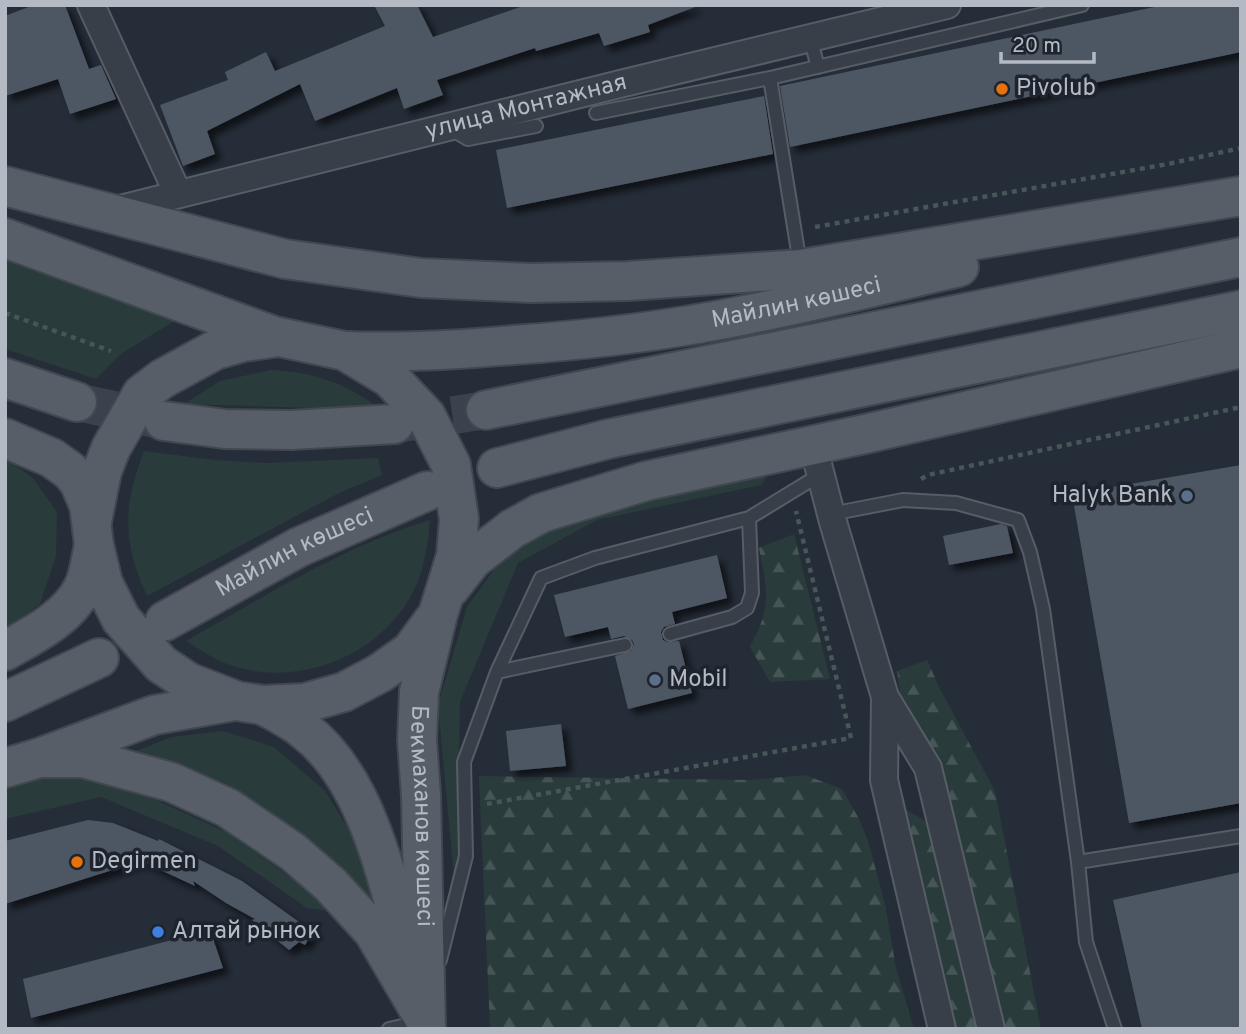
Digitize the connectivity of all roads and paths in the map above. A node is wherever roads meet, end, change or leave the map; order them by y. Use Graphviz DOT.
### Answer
graph roads {
  1 [pos="91,5"];
  2 [pos="947,5"];
  3 [pos="1082,5"];
  4 [pos="810,38"];
  5 [pos="818,67"];
  6 [pos="770,78"];
  7 [pos="596,113"];
  8 [pos="536,126"];
  9 [pos="447,127"];
  10 [pos="1241,148"];
  11 [pos="5,186"];
  12 [pos="178,194"];
  13 [pos="1241,196"];
  14 [pos="1241,204"];
  15 [pos="106,212"];
  16 [pos="795,230"];
  17 [pos="5,238"];
  18 [pos="1241,257"];
  19 [pos="801,269"];
  20 [pos="1241,310"];
  21 [pos="5,313"];
  22 [pos="279,337"];
  23 [pos="1241,348"];
  24 [pos="111,351"];
  25 [pos="345,351"];
  26 [pos="5,378"];
  27 [pos="77,402"];
  28 [pos="1241,407"];
  29 [pos="486,410"];
  30 [pos="164,421"];
  31 [pos="394,424"];
  32 [pos="5,438"];
  33 [pos="817,459"];
  34 [pos="497,468"];
  35 [pos="427,491"];
  36 [pos="791,492"];
  37 [pos="903,500"];
  38 [pos="831,514"];
  39 [pos="749,518"];
  40 [pos="93,533"];
  41 [pos="442,605"];
  42 [pos="165,621"];
  43 [pos="670,634"];
  44 [pos="625,645"];
  45 [pos="5,651"];
  46 [pos="99,658"];
  47 [pos="498,672"];
  48 [pos="885,697"];
  49 [pos="5,702"];
  50 [pos="250,703"];
  51 [pos="22,763"];
  52 [pos="465,808"];
  53 [pos="1241,836"];
  54 [pos="1078,862"];
  55 [pos="413,1026"];
  56 [pos="942,1029"];
  57 [pos="991,1029"];
  58 [pos="1115,1029"];
  1 -- 12 [label="street"];
  2 -- 4 [label="street, улица Монтажная"];
  3 -- 5 [label="lane"];
  4 -- 5 [label="lane"];
  4 -- 9 [label="street, улица Монтажная"];
  5 -- 6 [label="lane"];
  6 -- 7 [label="lane"];
  6 -- 16 [label="lane"];
  8 -- 9 [label="lane"];
  9 -- 12 [label="street, улица Монтажная"];
  10 -- 16 [label="path"];
  11 -- 15 [label="main road"];
  12 -- 15 [label="street, улица Монтажная"];
  13 -- 19 [label="main road"];
  14 -- 25 [label="main road, Майлин көшесі"];
  15 -- 19 [label="main road"];
  16 -- 19 [label="lane"];
  17 -- 22 [label="main road"];
  18 -- 29 [label="main road, Майлин көшесі"];
  20 -- 34 [label="main road"];
  21 -- 24 [label="path"];
  22 -- 25 [label="main road"];
  22 -- 40 [label="main road"];
  23 -- 33 [label="main road"];
  25 -- 41 [label="main road, Бекмаханов көшесі"];
  26 -- 27 [label="main road"];
  28 -- 37 [label="path"];
  30 -- 31 [label="main road"];
  32 -- 40 [label="main road"];
  33 -- 36 [label="lane"];
  33 -- 38 [label="street"];
  33 -- 41 [label="main road"];
  35 -- 42 [label="main road, Майлин көшесі"];
  36 -- 39 [label="lane"];
  36 -- 52 [label="path"];
  37 -- 38 [label="lane"];
  37 -- 54 [label="lane"];
  38 -- 48 [label="street"];
  39 -- 43 [label="lane"];
  39 -- 47 [label="lane"];
  40 -- 45 [label="main road"];
  40 -- 50 [label="main road"];
  41 -- 50 [label="main road"];
  41 -- 55 [label="main road, Бекмаханов көшесі"];
  44 -- 47 [label="lane"];
  46 -- 49 [label="main road"];
  47 -- 52 [label="lane"];
  48 -- 56 [label="street"];
  48 -- 57 [label="street"];
  50 -- 51 [label="main road"];
  50 -- 55 [label="main road, Бекмаханов көшесі"];
  51 -- 55 [label="main road"];
  52 -- 55 [label="lane"];
  53 -- 54 [label="lane"];
  54 -- 58 [label="lane"];
}
